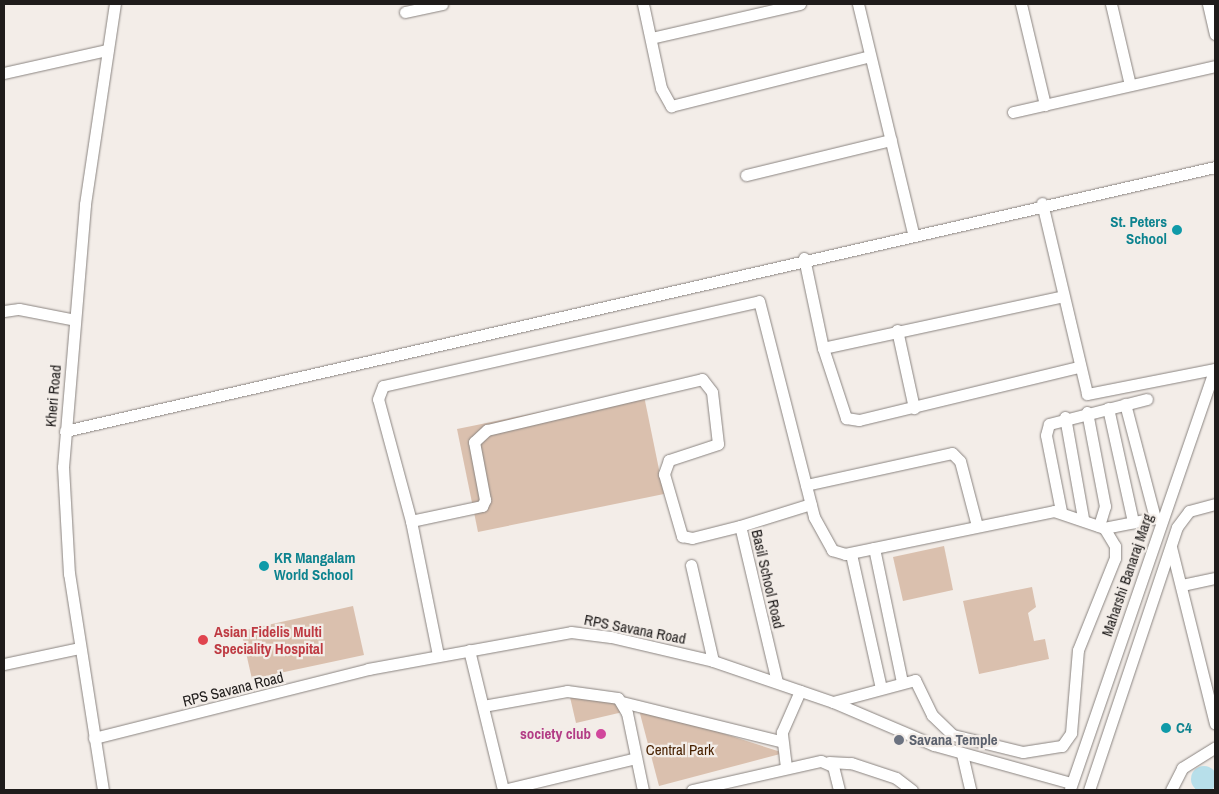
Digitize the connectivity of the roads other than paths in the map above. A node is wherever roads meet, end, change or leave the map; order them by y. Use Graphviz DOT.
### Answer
graph roads {
  1 [pos="115,4"];
  2 [pos="442,4"];
  3 [pos="643,4"];
  4 [pos="800,4"];
  5 [pos="858,4"];
  6 [pos="1021,4"];
  7 [pos="1111,4"];
  8 [pos="1208,4"];
  9 [pos="405,12"];
  10 [pos="1215,34"];
  11 [pos="651,38"];
  12 [pos="107,50"];
  13 [pos="870,56"];
  14 [pos="1215,66"];
  15 [pos="4,73"];
  16 [pos="1130,85"];
  17 [pos="1045,105"];
  18 [pos="1013,112"];
  19 [pos="890,140"];
  20 [pos="1215,167"];
  21 [pos="746,174"];
  22 [pos="1042,203"];
  23 [pos="913,233"];
  24 [pos="804,258"];
  25 [pos="1063,296"];
  26 [pos="4,311"];
  27 [pos="75,320"];
  28 [pos="898,330"];
  29 [pos="824,348"];
  30 [pos="1078,367"];
  31 [pos="1215,369"];
  32 [pos="1147,399"];
  33 [pos="1125,404"];
  34 [pos="914,408"];
  35 [pos="1108,408"];
  36 [pos="1087,412"];
  37 [pos="1065,417"];
  38 [pos="65,430"];
  39 [pos="806,485"];
  40 [pos="811,504"];
  41 [pos="1215,504"];
  42 [pos="1061,511"];
  43 [pos="1083,518"];
  44 [pos="410,521"];
  45 [pos="1133,522"];
  46 [pos="740,526"];
  47 [pos="977,526"];
  48 [pos="1102,527"];
  49 [pos="1171,547"];
  50 [pos="874,548"];
  51 [pos="851,554"];
  52 [pos="691,565"];
  53 [pos="1215,578"];
  54 [pos="1182,585"];
  55 [pos="79,648"];
  56 [pos="469,650"];
  57 [pos="438,656"];
  58 [pos="713,661"];
  59 [pos="4,664"];
  60 [pos="777,682"];
  61 [pos="902,682"];
  62 [pos="881,688"];
  63 [pos="800,691"];
  64 [pos="622,702"];
  65 [pos="833,702"];
  66 [pos="483,706"];
  67 [pos="1215,724"];
  68 [pos="94,738"];
  69 [pos="780,741"];
  70 [pos="1215,747"];
  71 [pos="962,754"];
  72 [pos="636,758"];
  73 [pos="829,762"];
  74 [pos="786,767"];
  75 [pos="1070,787"];
  76 [pos="103,790"];
  77 [pos="503,790"];
  78 [pos="643,790"];
  79 [pos="692,790"];
  80 [pos="839,790"];
  81 [pos="912,790"];
  82 [pos="970,790"];
  83 [pos="1089,790"];
  84 [pos="1171,790"];
  1 -- 12 [label="street, Kheri Road"];
  2 -- 9 [label="street"];
  3 -- 11 [label="street"];
  4 -- 11 [label="street"];
  5 -- 13 [label="street"];
  6 -- 17 [label="street"];
  7 -- 16 [label="street"];
  8 -- 10 [label="street"];
  11 -- 13 [label="street"];
  12 -- 15 [label="street"];
  12 -- 27 [label="street, Kheri Road"];
  13 -- 19 [label="street"];
  14 -- 16 [label="street"];
  16 -- 17 [label="street"];
  17 -- 18 [label="street"];
  19 -- 21 [label="street"];
  19 -- 23 [label="street"];
  20 -- 22 [label="street"];
  22 -- 23 [label="street"];
  22 -- 25 [label="street"];
  23 -- 24 [label="street"];
  24 -- 29 [label="street"];
  24 -- 38 [label="street"];
  25 -- 28 [label="street"];
  25 -- 30 [label="street"];
  26 -- 27 [label="street"];
  27 -- 38 [label="street, Kheri Road"];
  28 -- 29 [label="street"];
  28 -- 34 [label="street"];
  29 -- 34 [label="street"];
  30 -- 31 [label="street"];
  30 -- 34 [label="street"];
  31 -- 75 [label="street, Maharshi Banaraj Marg"];
  32 -- 33 [label="street"];
  33 -- 35 [label="street"];
  33 -- 45 [label="street"];
  35 -- 36 [label="street"];
  35 -- 45 [label="street"];
  36 -- 37 [label="street"];
  36 -- 48 [label="street"];
  37 -- 42 [label="street"];
  37 -- 43 [label="street"];
  38 -- 55 [label="street, Kheri Road"];
  39 -- 40 [label="street"];
  39 -- 44 [label="street"];
  39 -- 47 [label="street"];
  40 -- 46 [label="street, Basil School Road"];
  40 -- 51 [label="street"];
  41 -- 49 [label="street"];
  42 -- 43 [label="street"];
  42 -- 47 [label="street"];
  43 -- 48 [label="street"];
  44 -- 46 [label="street"];
  44 -- 57 [label="street"];
  45 -- 48 [label="street"];
  46 -- 60 [label="street, Basil School Road"];
  47 -- 50 [label="street"];
  48 -- 61 [label="street"];
  49 -- 54 [label="street"];
  49 -- 83 [label="street"];
  50 -- 51 [label="street"];
  50 -- 61 [label="street"];
  51 -- 62 [label="street"];
  52 -- 58 [label="street"];
  53 -- 54 [label="street"];
  54 -- 67 [label="street"];
  55 -- 59 [label="street"];
  55 -- 68 [label="street, Kheri Road"];
  56 -- 57 [label="street, RPS Savana Road"];
  56 -- 58 [label="street, RPS Savana Road"];
  56 -- 66 [label="street"];
  57 -- 68 [label="street, RPS Savana Road"];
  58 -- 60 [label="street, RPS Savana Road"];
  60 -- 63 [label="street, RPS Savana Road"];
  61 -- 62 [label="street"];
  62 -- 65 [label="street"];
  63 -- 65 [label="street, RPS Savana Road"];
  63 -- 69 [label="street"];
  64 -- 66 [label="street"];
  64 -- 69 [label="street"];
  64 -- 72 [label="street"];
  65 -- 71 [label="street, RPS Savana Road"];
  66 -- 77 [label="street"];
  68 -- 76 [label="street, Kheri Road"];
  69 -- 74 [label="street"];
  70 -- 84 [label="street"];
  71 -- 75 [label="street, RPS Savana Road"];
  71 -- 82 [label="street"];
  72 -- 77 [label="street"];
  72 -- 78 [label="street"];
  73 -- 74 [label="street"];
  73 -- 80 [label="street"];
  73 -- 81 [label="street"];
  74 -- 79 [label="street"];
}
